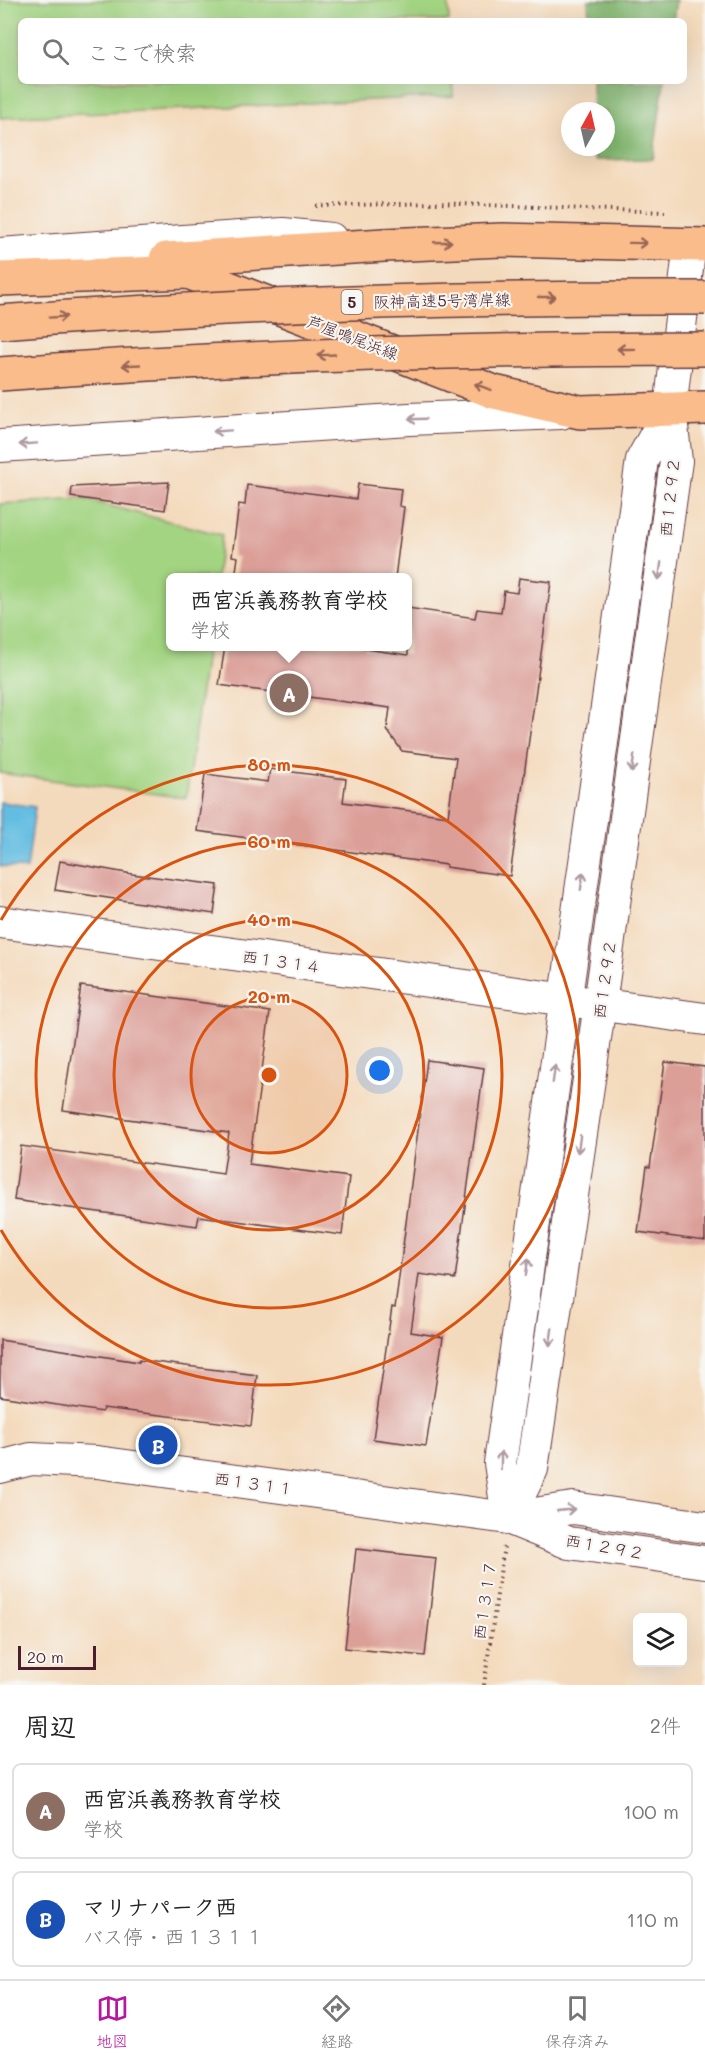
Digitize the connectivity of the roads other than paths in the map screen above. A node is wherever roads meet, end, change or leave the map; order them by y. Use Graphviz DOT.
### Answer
graph roads {
  1 [pos="697,244"];
  2 [pos="384,245"];
  3 [pos="0,254"];
  4 [pos="0,277"];
  5 [pos="705,298"];
  6 [pos="0,322"];
  7 [pos="705,350"];
  8 [pos="0,374"];
  9 [pos="705,408"];
  10 [pos="670,409"];
  11 [pos="580,412"];
  12 [pos="0,446"];
  13 [pos="0,922"];
  14 [pos="565,999"];
  15 [pos="600,1004"];
  16 [pos="705,1019"];
  17 [pos="0,1467"];
  18 [pos="508,1518"];
  19 [pos="705,1527"];
  20 [pos="705,1562"];
  2 -- 1 [label="main road, 芦屋鳴尾浜線, one-way"];
  1 -- 10 [label="street"];
  2 -- 3 [label="street"];
  2 -- 4 [label="main road, 芦屋鳴尾浜線"];
  11 -- 4 [label="main road, 芦屋鳴尾浜線, one-way"];
  6 -- 5 [label="main road, 阪神高速5号湾岸線 / 5, one-way, bridge"];
  7 -- 8 [label="main road, one-way, bridge"];
  9 -- 10 [label="main road, 芦屋鳴尾浜線"];
  10 -- 11 [label="main road, 芦屋鳴尾浜線"];
  14 -- 10 [label="street, 西１２９２, one-way"];
  10 -- 15 [label="street, 西１２９２, one-way"];
  11 -- 12 [label="street, one-way"];
  13 -- 14 [label="street, 西１３１４"];
  14 -- 15 [label="street, 西１３１４"];
  18 -- 14 [label="street, 西１２９２, one-way"];
  15 -- 16 [label="street, 西１３１４"];
  15 -- 18 [label="street, 西１２９２, one-way"];
  17 -- 18 [label="street, 西１３１１"];
  18 -- 19 [label="street, 西１２９２, one-way"];
  18 -- 20 [label="street, 西１２９２"];
}
